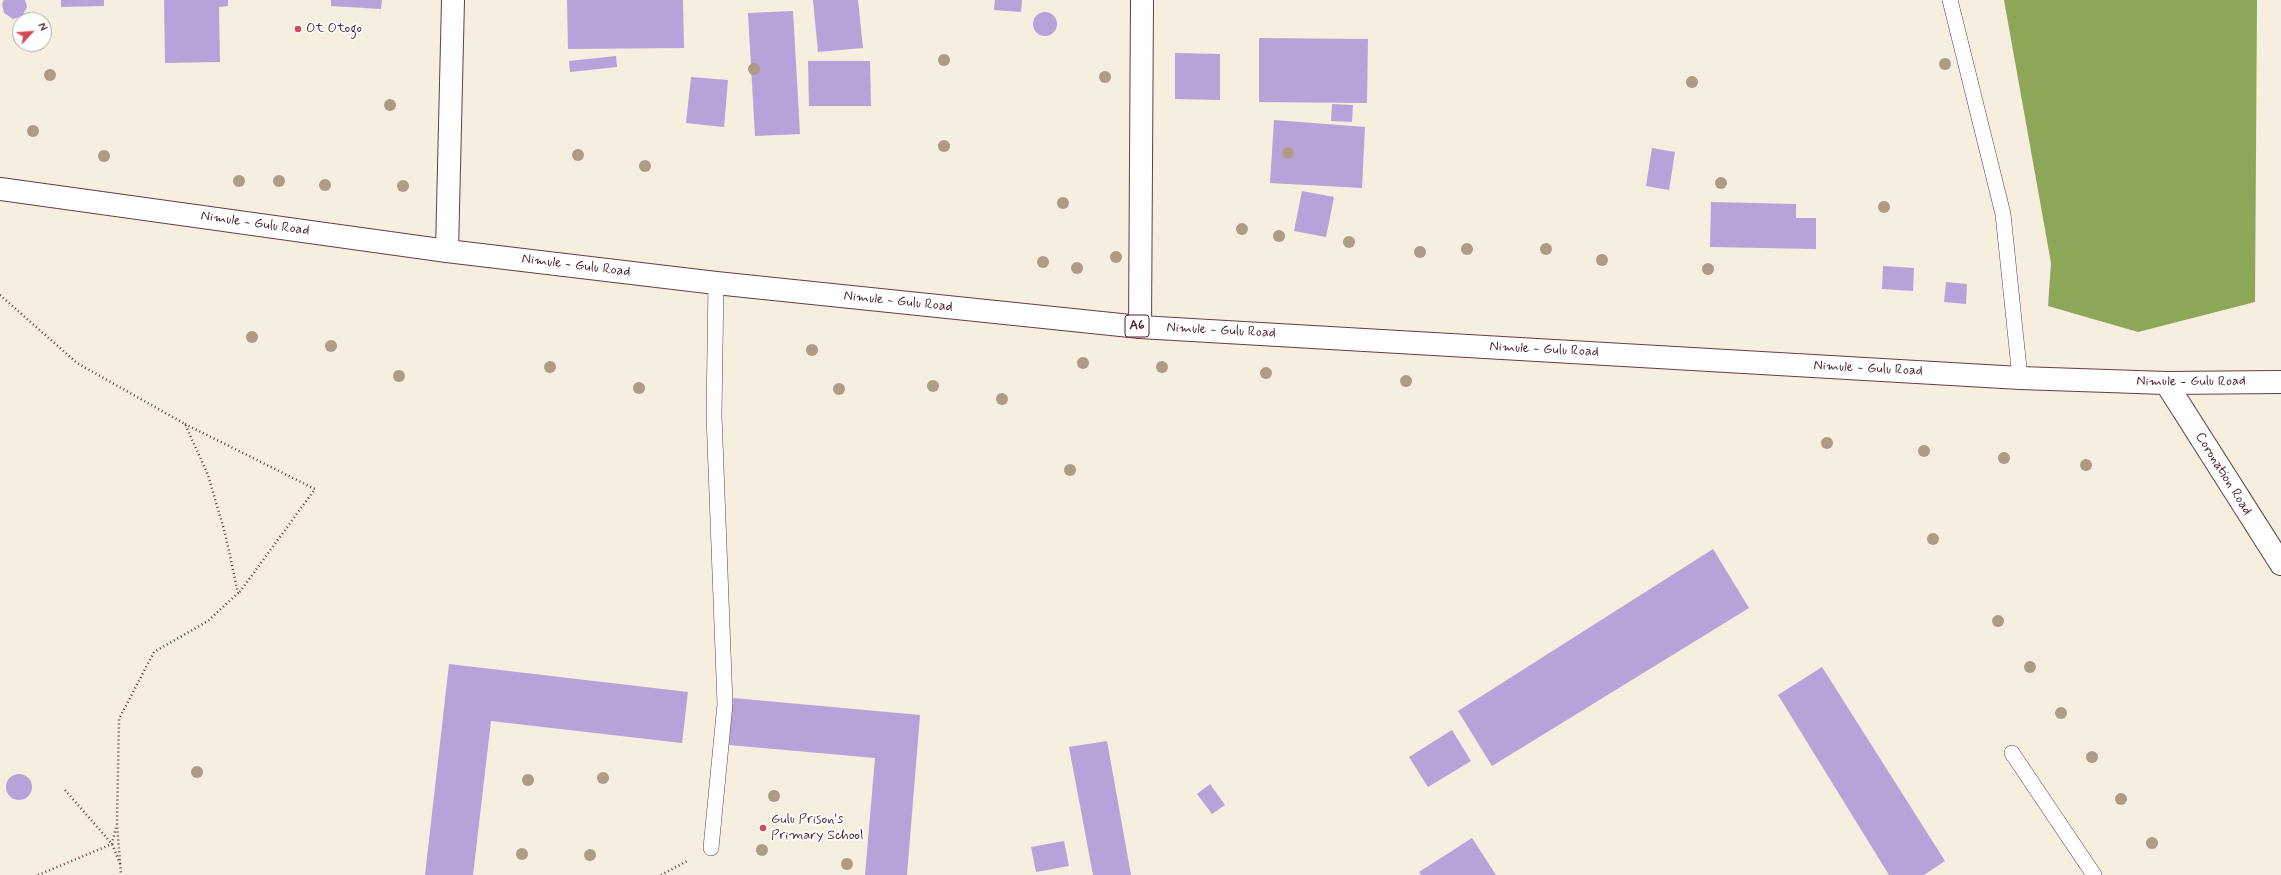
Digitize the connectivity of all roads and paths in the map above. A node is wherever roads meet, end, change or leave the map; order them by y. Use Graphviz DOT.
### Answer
graph roads {
  1 [pos="453,0"];
  2 [pos="1142,0"];
  3 [pos="1950,0"];
  4 [pos="0,189"];
  5 [pos="447,251"];
  6 [pos="716,283"];
  7 [pos="0,295"];
  8 [pos="1140,327"];
  9 [pos="2020,378"];
  10 [pos="2281,382"];
  11 [pos="2166,383"];
  12 [pos="185,424"];
  13 [pos="2281,564"];
  14 [pos="238,593"];
  15 [pos="2012,753"];
  16 [pos="65,790"];
  17 [pos="117,824"];
  18 [pos="112,844"];
  19 [pos="711,848"];
  20 [pos="122,870"];
  21 [pos="38,875"];
  22 [pos="121,875"];
  23 [pos="661,875"];
  24 [pos="2094,875"];
  1 -- 5 [label="main road"];
  2 -- 8 [label="main road"];
  3 -- 9 [label="lane"];
  4 -- 5 [label="main road, Nimule - Gulu Road / A6"];
  5 -- 6 [label="main road, Nimule - Gulu Road / A6"];
  6 -- 8 [label="main road, Nimule - Gulu Road / A6"];
  6 -- 19 [label="lane"];
  7 -- 12 [label="path"];
  8 -- 9 [label="main road, Nimule - Gulu Road / A6"];
  9 -- 11 [label="main road, Nimule - Gulu Road / A6"];
  10 -- 11 [label="main road, Nimule - Gulu Road / A6"];
  11 -- 13 [label="main road, Coronation Road"];
  12 -- 14 [label="path"];
  12 -- 14 [label="path"];
  14 -- 17 [label="path"];
  15 -- 24 [label="lane"];
  16 -- 18 [label="path"];
  17 -- 18 [label="path"];
  17 -- 20 [label="path"];
  18 -- 20 [label="path"];
  18 -- 21 [label="path"];
  19 -- 23 [label="path"];
  20 -- 22 [label="path"];
}
